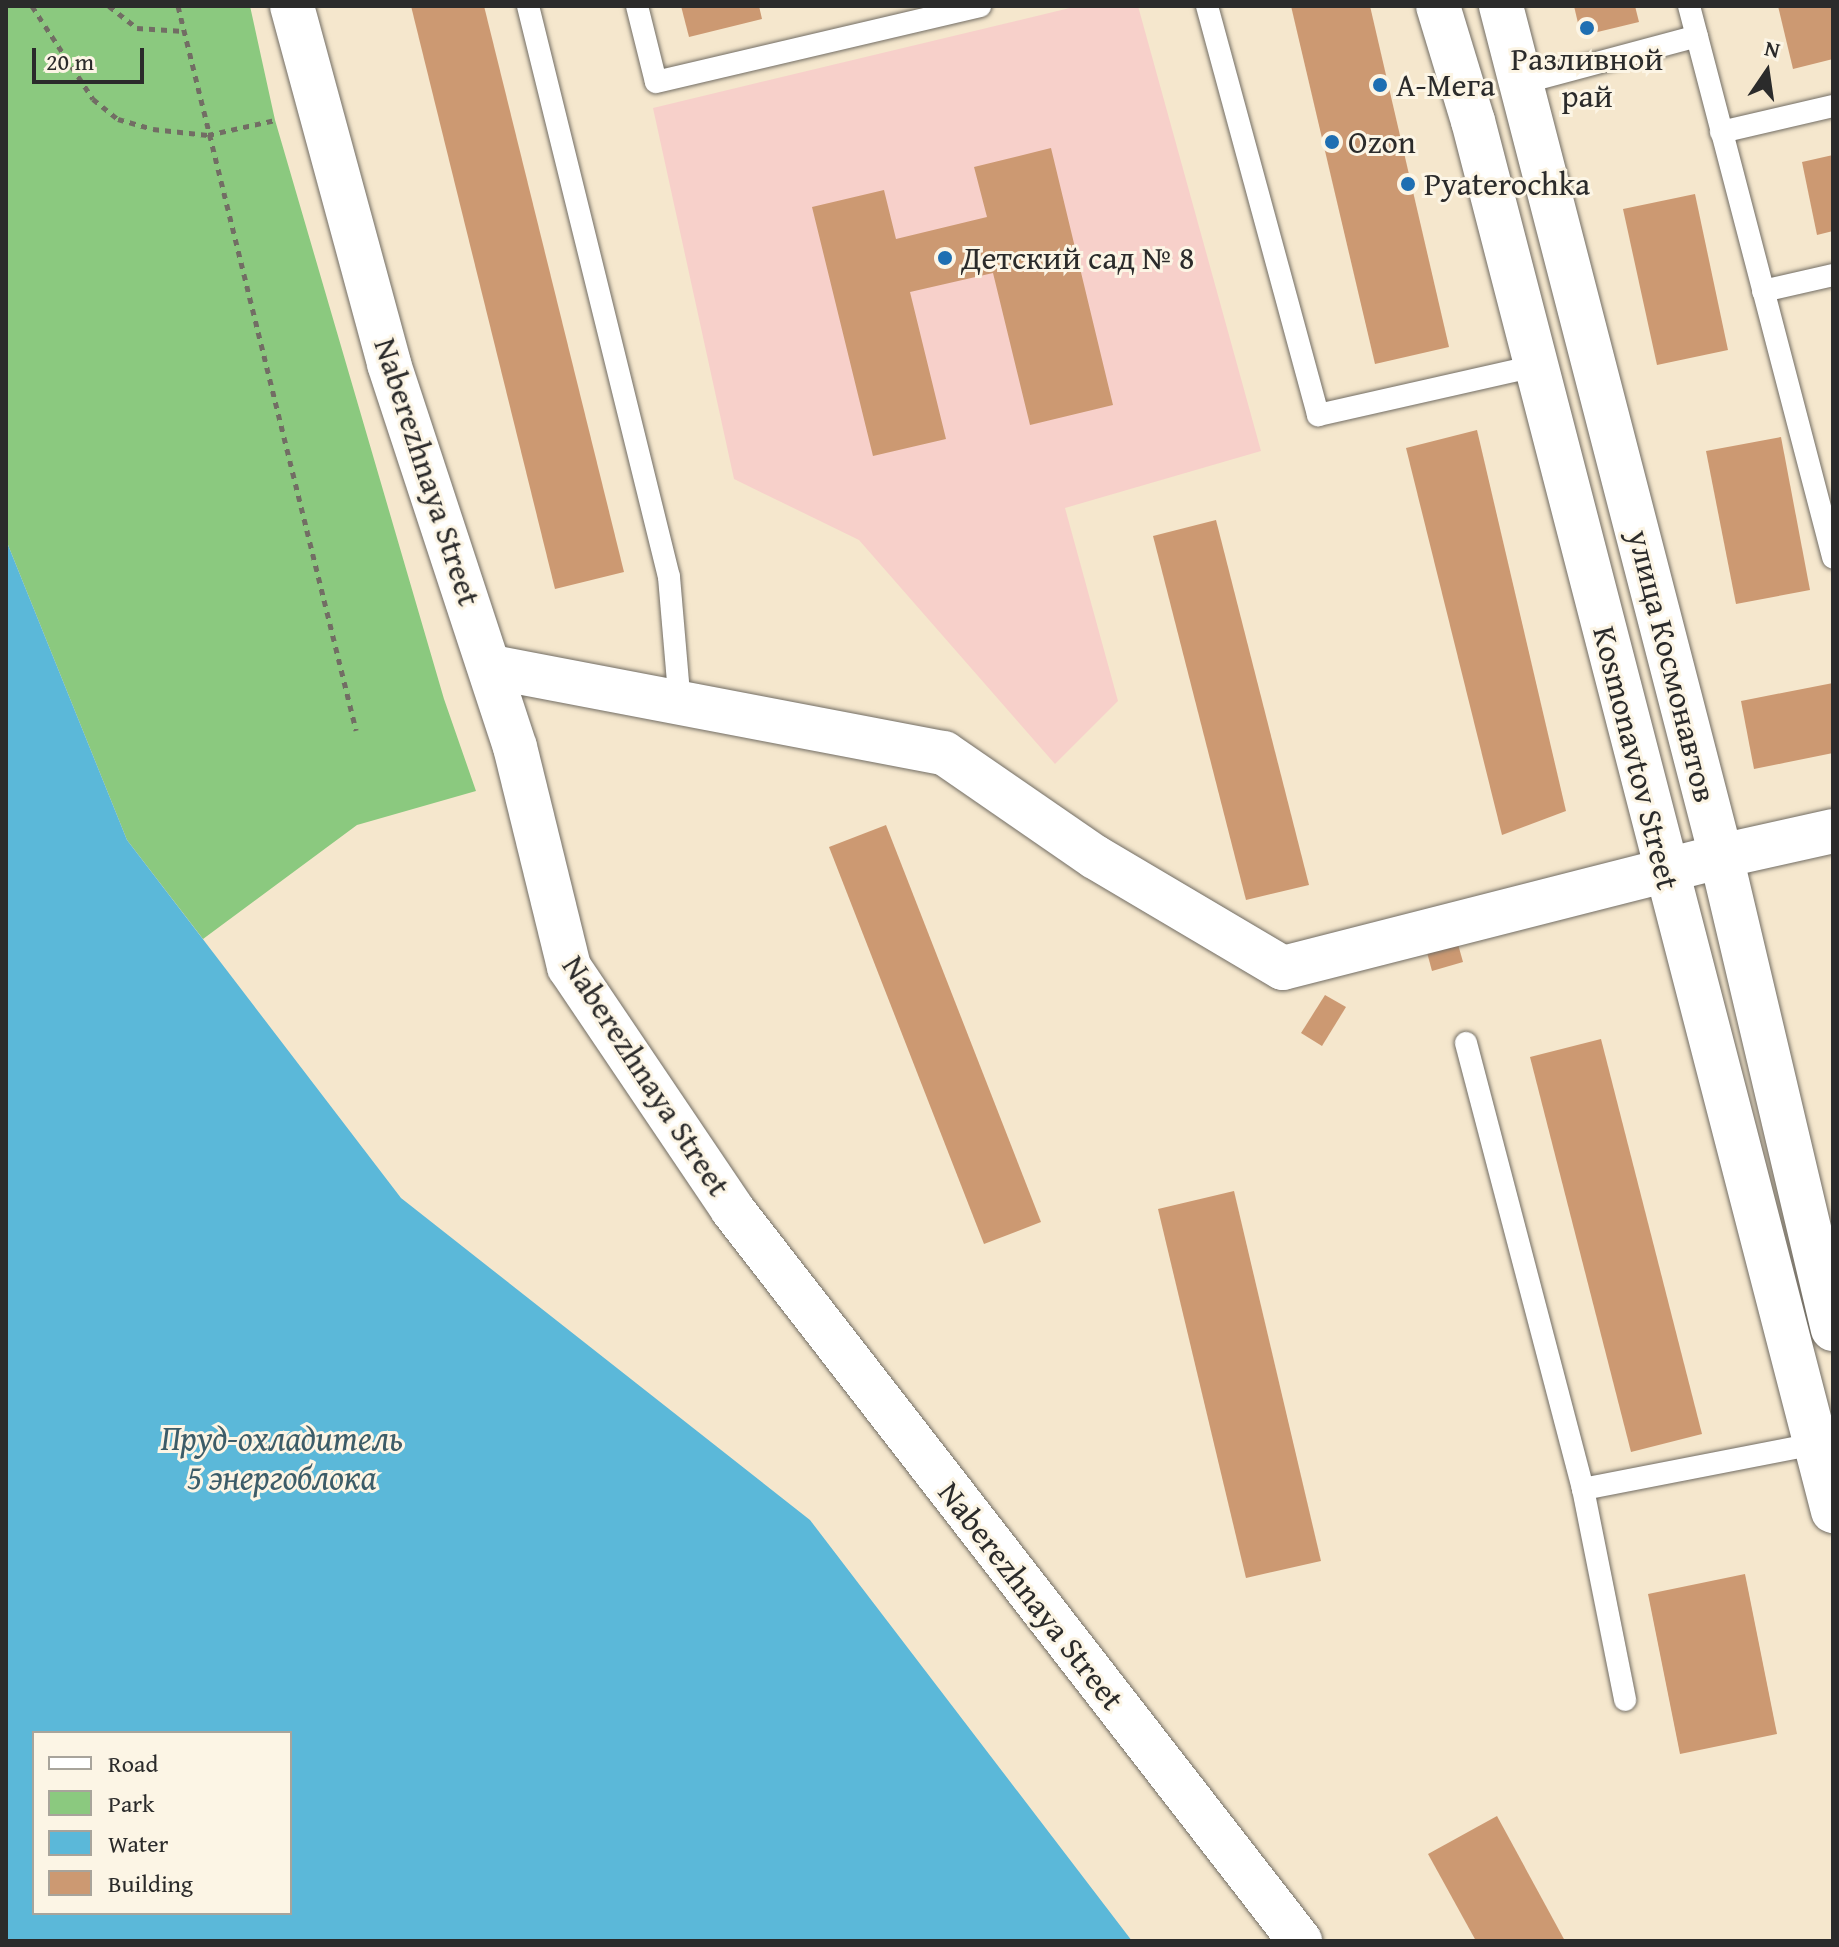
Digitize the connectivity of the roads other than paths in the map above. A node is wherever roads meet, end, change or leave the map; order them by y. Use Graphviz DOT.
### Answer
graph roads {
  1 [pos="292,6"];
  2 [pos="528,6"];
  3 [pos="637,6"];
  4 [pos="980,6"];
  5 [pos="1207,6"];
  6 [pos="1438,6"];
  7 [pos="1501,6"];
  8 [pos="1689,6"];
  9 [pos="1697,36"];
  10 [pos="1522,83"];
  11 [pos="1833,106"];
  12 [pos="1721,132"];
  13 [pos="1833,275"];
  14 [pos="1763,291"];
  15 [pos="1535,366"];
  16 [pos="1833,557"];
  17 [pos="492,667"];
  18 [pos="680,706"];
  19 [pos="1833,831"];
  20 [pos="1721,856"];
  21 [pos="1665,870"];
  22 [pos="1466,1043"];
  23 [pos="1833,1329"];
  24 [pos="1815,1444"];
  25 [pos="1583,1489"];
  26 [pos="1833,1511"];
  27 [pos="1625,1700"];
  28 [pos="1300,1941"];
  1 -- 17 [label="street, Naberezhnaya Street"];
  2 -- 18 [label="lane"];
  3 -- 4 [label="lane"];
  5 -- 15 [label="lane"];
  6 -- 15 [label="street, Kosmonavtov Street"];
  7 -- 10 [label="street, улица Космонавтов"];
  8 -- 9 [label="lane"];
  9 -- 10 [label="lane"];
  9 -- 12 [label="lane"];
  10 -- 20 [label="street, улица Космонавтов"];
  11 -- 12 [label="lane"];
  12 -- 14 [label="lane"];
  13 -- 14 [label="lane"];
  14 -- 16 [label="lane"];
  15 -- 21 [label="street, Kosmonavtov Street"];
  17 -- 18 [label="street"];
  17 -- 28 [label="street, Naberezhnaya Street"];
  18 -- 21 [label="street"];
  19 -- 20 [label="street"];
  20 -- 21 [label="street"];
  20 -- 23 [label="street, улица Космонавтов"];
  21 -- 24 [label="street, Kosmonavtov Street"];
  22 -- 25 [label="lane"];
  24 -- 25 [label="lane"];
  24 -- 26 [label="street, Kosmonavtov Street"];
  25 -- 27 [label="lane"];
}
